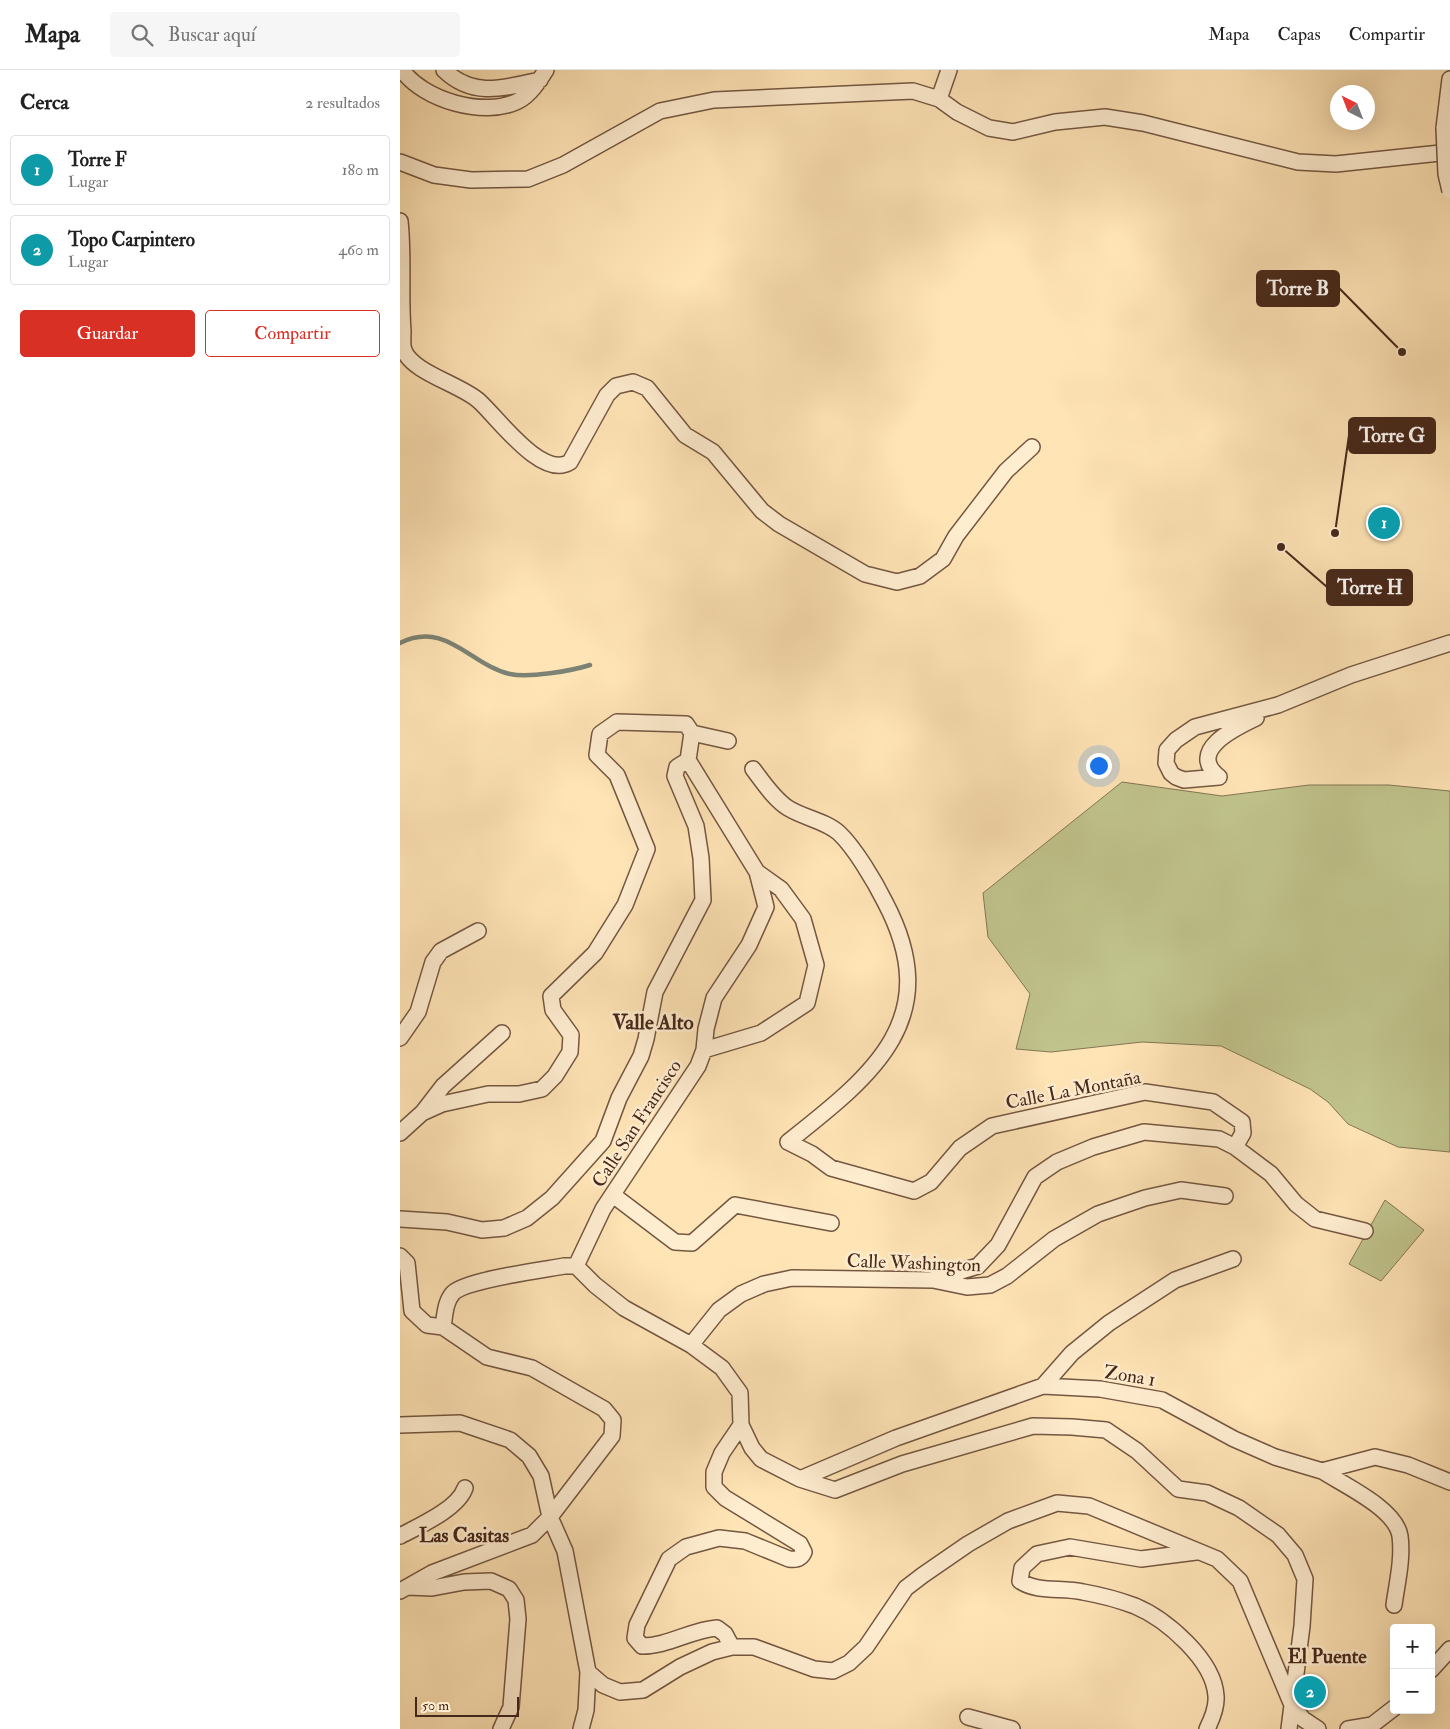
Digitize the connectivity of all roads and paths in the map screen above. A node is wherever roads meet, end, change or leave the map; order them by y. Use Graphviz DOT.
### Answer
graph roads {
  1 [pos="402,70"];
  2 [pos="444,70"];
  3 [pos="949,70"];
  4 [pos="543,75"];
  5 [pos="1450,79"];
  6 [pos="939,99"];
  7 [pos="1450,152"];
  8 [pos="400,162"];
  9 [pos="1450,191"];
  10 [pos="400,221"];
  11 [pos="1032,446"];
  12 [pos="1450,643"];
  13 [pos="1278,705"];
  14 [pos="692,733"];
  15 [pos="728,741"];
  16 [pos="688,760"];
  17 [pos="753,769"];
  18 [pos="757,872"];
  19 [pos="478,931"];
  20 [pos="502,1033"];
  21 [pos="400,1038"];
  22 [pos="704,1050"];
  23 [pos="422,1113"];
  24 [pos="400,1133"];
  25 [pos="1235,1147"];
  26 [pos="613,1195"];
  27 [pos="1224,1196"];
  28 [pos="400,1219"];
  29 [pos="831,1223"];
  30 [pos="1365,1231"];
  31 [pos="400,1256"];
  32 [pos="1233,1259"];
  33 [pos="576,1266"];
  34 [pos="933,1280"];
  35 [pos="443,1327"];
  36 [pos="691,1345"];
  37 [pos="1043,1386"];
  38 [pos="400,1425"];
  39 [pos="741,1425"];
  40 [pos="1322,1471"];
  41 [pos="800,1479"];
  42 [pos="1450,1482"];
  43 [pos="465,1488"];
  44 [pos="550,1517"];
  45 [pos="400,1536"];
  46 [pos="1198,1552"];
  47 [pos="404,1589"];
  48 [pos="1394,1605"];
  49 [pos="732,1647"];
  50 [pos="1450,1649"];
  51 [pos="1432,1669"];
  52 [pos="588,1672"];
  53 [pos="1292,1704"];
  54 [pos="1390,1711"];
  55 [pos="968,1716"];
  56 [pos="501,1729"];
  57 [pos="581,1729"];
  58 [pos="1012,1729"];
  59 [pos="1207,1729"];
  60 [pos="1289,1729"];
  61 [pos="1318,1729"];
  62 [pos="1348,1729"];
  1 -- 4 [label="street"];
  2 -- 4 [label="street"];
  3 -- 6 [label="street"];
  5 -- 9 [label="street, bridge"];
  6 -- 7 [label="street"];
  6 -- 8 [label="street"];
  10 -- 11 [label="street"];
  12 -- 13 [label="street"];
  13 -- 13 [label="street"];
  14 -- 15 [label="street"];
  14 -- 16 [label="street"];
  14 -- 23 [label="street"];
  16 -- 18 [label="street, Calle San Francisco"];
  16 -- 28 [label="street"];
  17 -- 25 [label="street, Calle La Montaña"];
  18 -- 22 [label="street, Calle San Francisco"];
  18 -- 22 [label="street"];
  19 -- 21 [label="street"];
  20 -- 23 [label="street"];
  22 -- 26 [label="street, Calle San Francisco"];
  23 -- 24 [label="street"];
  25 -- 30 [label="street"];
  25 -- 34 [label="street"];
  26 -- 29 [label="street"];
  26 -- 33 [label="street, Calle San Francisco"];
  27 -- 34 [label="street, Calle Washington"];
  31 -- 35 [label="street"];
  32 -- 37 [label="street"];
  33 -- 35 [label="street"];
  33 -- 36 [label="street"];
  34 -- 36 [label="street, Calle Washington"];
  35 -- 44 [label="street"];
  36 -- 39 [label="street"];
  37 -- 40 [label="street, Zona 1"];
  37 -- 41 [label="street, Zona 1"];
  38 -- 44 [label="street"];
  39 -- 41 [label="street"];
  39 -- 49 [label="street"];
  40 -- 42 [label="street"];
  40 -- 48 [label="street, Zona 1"];
  41 -- 53 [label="street"];
  43 -- 45 [label="street"];
  44 -- 47 [label="street"];
  44 -- 52 [label="street"];
  46 -- 49 [label="street"];
  46 -- 53 [label="street"];
  46 -- 59 [label="street"];
  47 -- 56 [label="street"];
  49 -- 52 [label="street"];
  50 -- 51 [label="street"];
  52 -- 57 [label="street"];
  53 -- 60 [label="street"];
  53 -- 61 [label="street"];
  54 -- 62 [label="street"];
  55 -- 58 [label="street"];
}
